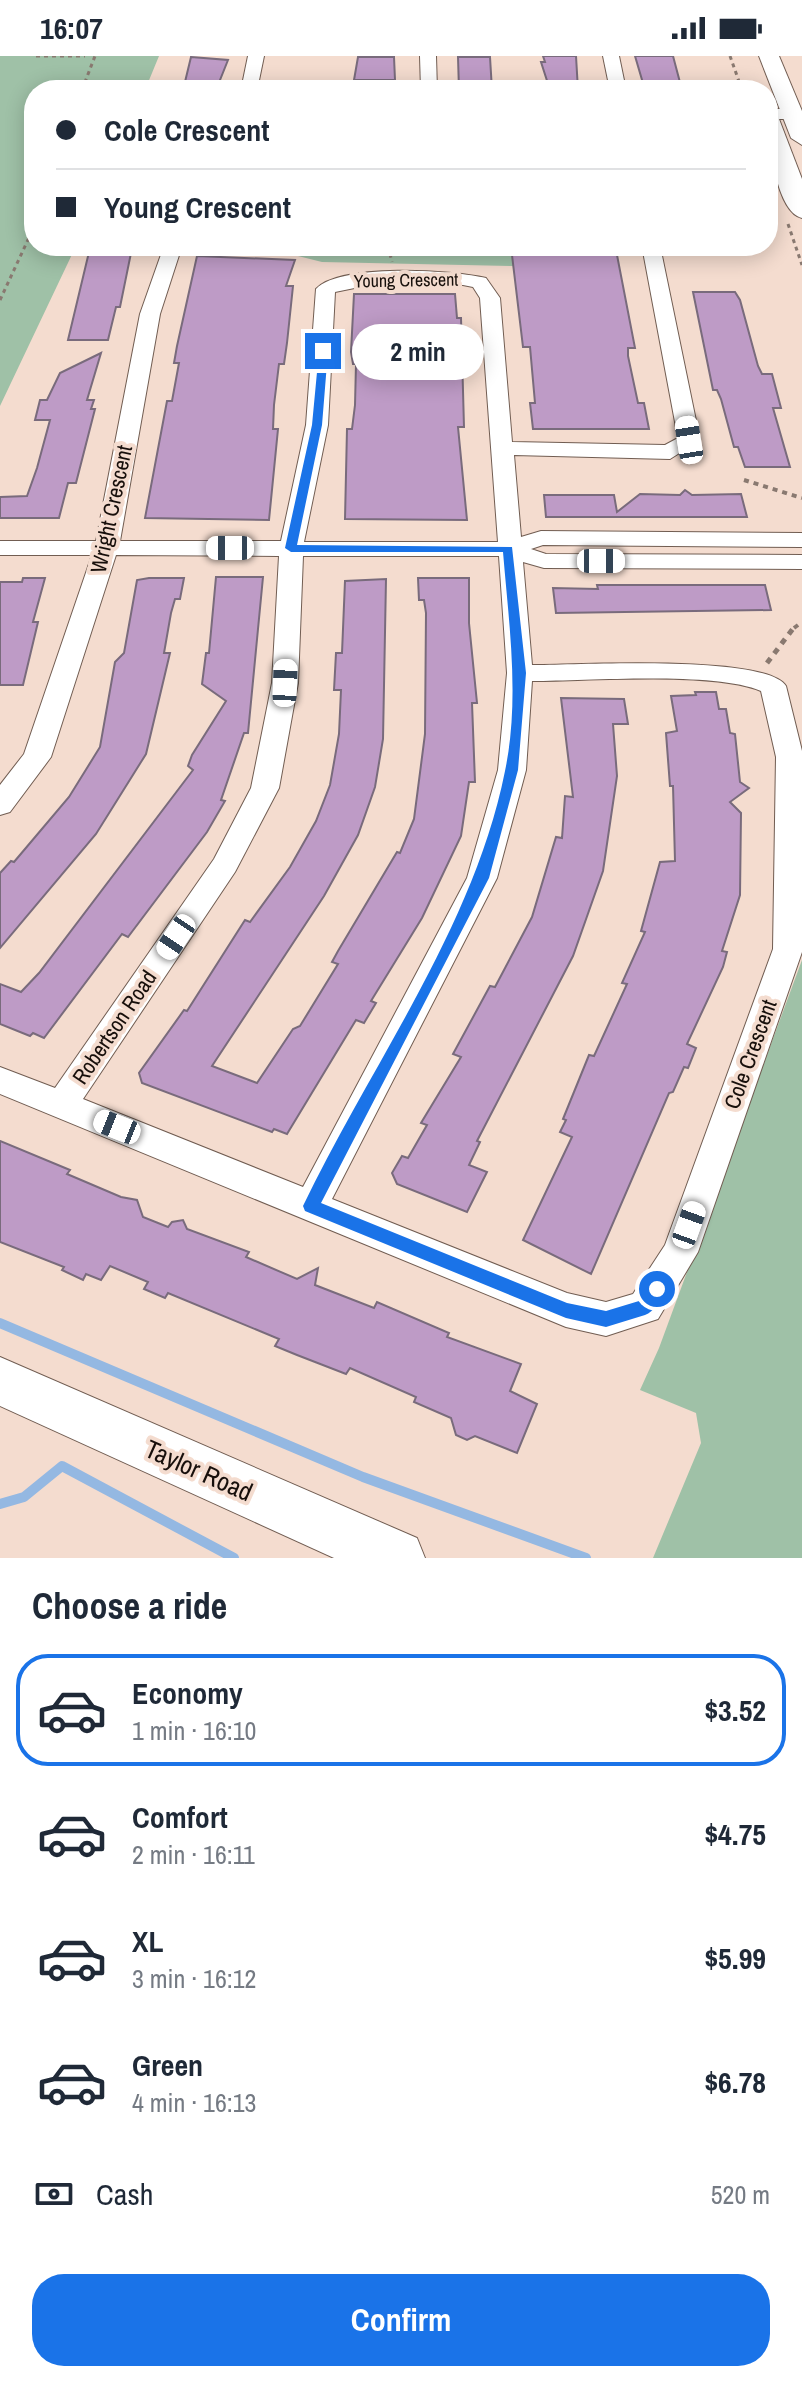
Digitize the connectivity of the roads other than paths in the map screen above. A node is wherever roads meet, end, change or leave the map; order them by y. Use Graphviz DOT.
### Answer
graph roads {
  1 [pos="256,56"];
  2 [pos="428,56"];
  3 [pos="611,56"];
  4 [pos="769,56"];
  5 [pos="251,80"];
  6 [pos="429,80"];
  7 [pos="616,80"];
  8 [pos="792,114"];
  9 [pos="778,115"];
  10 [pos="802,138"];
  11 [pos="778,144"];
  12 [pos="802,211"];
  13 [pos="168,256"];
  14 [pos="653,256"];
  15 [pos="502,448"];
  16 [pos="802,540"];
  17 [pos="107,547"];
  18 [pos="0,548"];
  19 [pos="291,548"];
  20 [pos="508,549"];
  21 [pos="802,562"];
  22 [pos="520,673"];
  23 [pos="0,805"];
  24 [pos="0,1080"];
  25 [pos="62,1104"];
  26 [pos="311,1206"];
  27 [pos="0,1381"];
  28 [pos="397,1558"];
  1 -- 5 [label="street"];
  2 -- 6 [label="street"];
  3 -- 7 [label="street"];
  4 -- 8 [label="main road"];
  8 -- 9 [label="street"];
  8 -- 10 [label="main road"];
  11 -- 12 [label="main road"];
  13 -- 17 [label="street, Wright Crescent"];
  14 -- 15 [label="street"];
  15 -- 19 [label="street, Young Crescent"];
  15 -- 20 [label="street, Young Crescent"];
  16 -- 20 [label="street"];
  17 -- 18 [label="street"];
  17 -- 19 [label="street"];
  17 -- 23 [label="street, Wright Crescent"];
  19 -- 20 [label="street"];
  19 -- 25 [label="street, Robertson Road"];
  20 -- 21 [label="street"];
  20 -- 22 [label="street, Young Crescent"];
  22 -- 26 [label="street, Young Crescent"];
  22 -- 26 [label="street, Cole Crescent"];
  24 -- 25 [label="street"];
  25 -- 26 [label="street"];
  27 -- 28 [label="main road, Taylor Road"];
}
